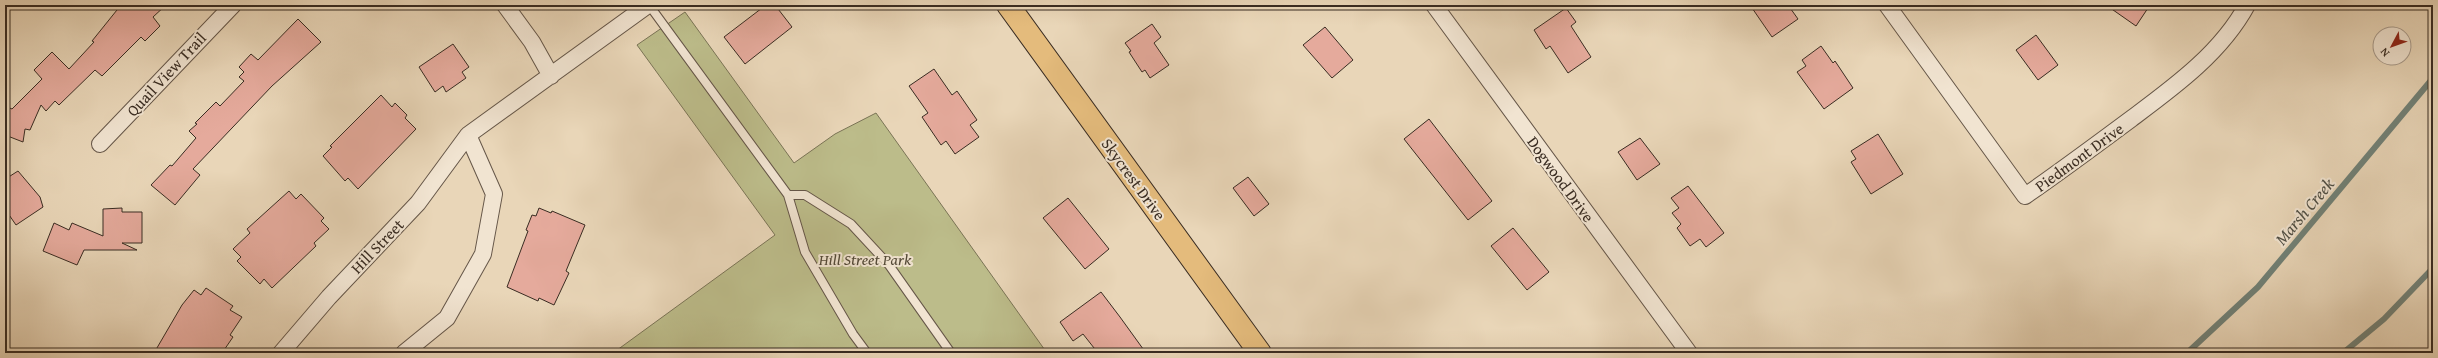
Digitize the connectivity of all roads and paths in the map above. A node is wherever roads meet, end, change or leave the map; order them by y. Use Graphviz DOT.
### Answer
graph roads {
  1 [pos="233,5"];
  2 [pos="505,5"];
  3 [pos="649,5"];
  4 [pos="1008,5"];
  5 [pos="1434,5"];
  6 [pos="1887,5"];
  7 [pos="2247,5"];
  8 [pos="551,76"];
  9 [pos="468,135"];
  10 [pos="100,144"];
  11 [pos="788,196"];
  12 [pos="281,353"];
  13 [pos="404,353"];
  14 [pos="867,353"];
  15 [pos="951,353"];
  16 [pos="1260,353"];
  17 [pos="1689,353"];
  1 -- 10 [label="street, Quail View Trail"];
  2 -- 8 [label="street"];
  3 -- 8 [label="street, Hill Street"];
  3 -- 11 [label="lane"];
  4 -- 16 [label="main road, Skycrest Drive"];
  5 -- 17 [label="street, Dogwood Drive"];
  6 -- 7 [label="street, Piedmont Drive"];
  8 -- 9 [label="street, Hill Street"];
  9 -- 12 [label="street, Hill Street"];
  9 -- 13 [label="street"];
  11 -- 14 [label="lane"];
  11 -- 15 [label="lane"];
}
